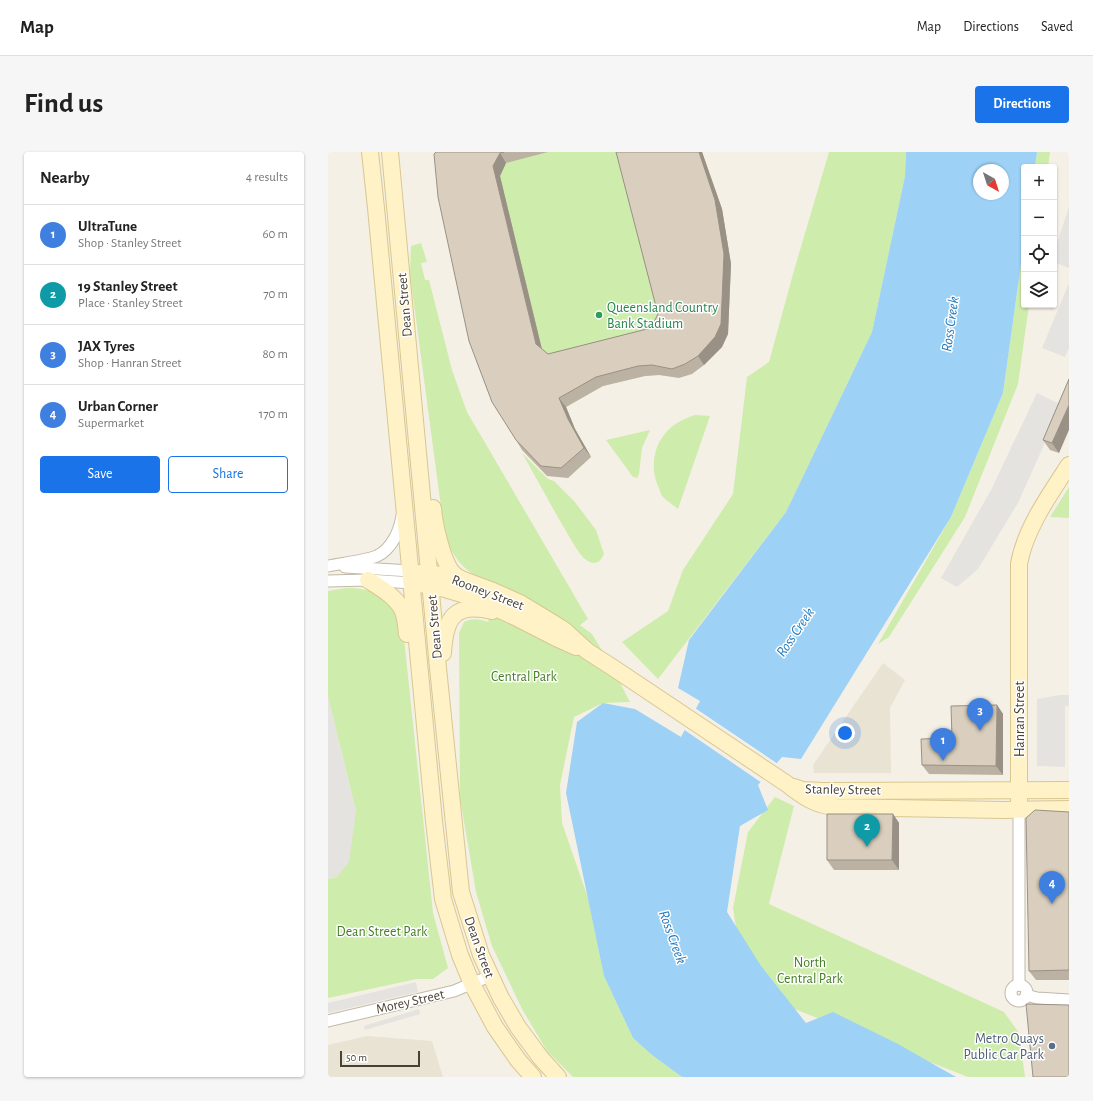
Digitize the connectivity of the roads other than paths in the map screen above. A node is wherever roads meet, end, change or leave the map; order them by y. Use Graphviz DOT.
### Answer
graph roads {
  1 [pos="370,152"];
  2 [pos="390,152"];
  3 [pos="417,445"];
  4 [pos="1069,465"];
  5 [pos="403,494"];
  6 [pos="328,566"];
  7 [pos="411,577"];
  8 [pos="461,579"];
  9 [pos="368,580"];
  10 [pos="430,580"];
  11 [pos="328,581"];
  12 [pos="515,617"];
  13 [pos="587,651"];
  14 [pos="421,688"];
  15 [pos="442,708"];
  16 [pos="787,784"];
  17 [pos="837,790"];
  18 [pos="1019,790"];
  19 [pos="1069,790"];
  20 [pos="836,807"];
  21 [pos="1069,809"];
  22 [pos="1019,810"];
  23 [pos="490,976"];
  24 [pos="472,984"];
  25 [pos="1069,1000"];
  26 [pos="328,1020"];
  27 [pos="533,1077"];
  28 [pos="558,1077"];
  1 -- 5 [label="main road, Dean Street"];
  2 -- 3 [label="main road, Dean Street"];
  3 -- 8 [label="main road"];
  3 -- 10 [label="main road, Dean Street"];
  4 -- 18 [label="main road, Hanran Street"];
  5 -- 6 [label="street"];
  5 -- 7 [label="main road, Dean Street"];
  6 -- 7 [label="street, Rooney Street"];
  7 -- 9 [label="street, Rooney Street"];
  7 -- 10 [label="main road, Rooney Street"];
  7 -- 14 [label="main road, Dean Street"];
  8 -- 10 [label="main road, Rooney Street"];
  8 -- 13 [label="main road, Rooney Street"];
  9 -- 11 [label="street, Rooney Street"];
  9 -- 14 [label="main road"];
  10 -- 12 [label="main road, Rooney Street"];
  10 -- 15 [label="main road, Dean Street"];
  12 -- 13 [label="main road, Rooney Street"];
  12 -- 15 [label="main road"];
  13 -- 16 [label="main road, Rooney Street"];
  14 -- 24 [label="main road, Dean Street"];
  15 -- 23 [label="main road, Dean Street"];
  16 -- 17 [label="main road, Stanley Street"];
  16 -- 20 [label="main road, Stanley Street"];
  17 -- 18 [label="main road, Stanley Street"];
  17 -- 20 [label="main road"];
  18 -- 19 [label="main road, Stanley Street"];
  18 -- 22 [label="main road, Hanran Street"];
  20 -- 22 [label="main road, Stanley Street"];
  21 -- 22 [label="main road, Stanley Street"];
  22 -- 25 [label="street, Hanran Street"];
  23 -- 24 [label="street, Morey Street"];
  23 -- 28 [label="main road, Dean Street"];
  24 -- 26 [label="street, Morey Street"];
  24 -- 27 [label="main road, Dean Street"];
}
